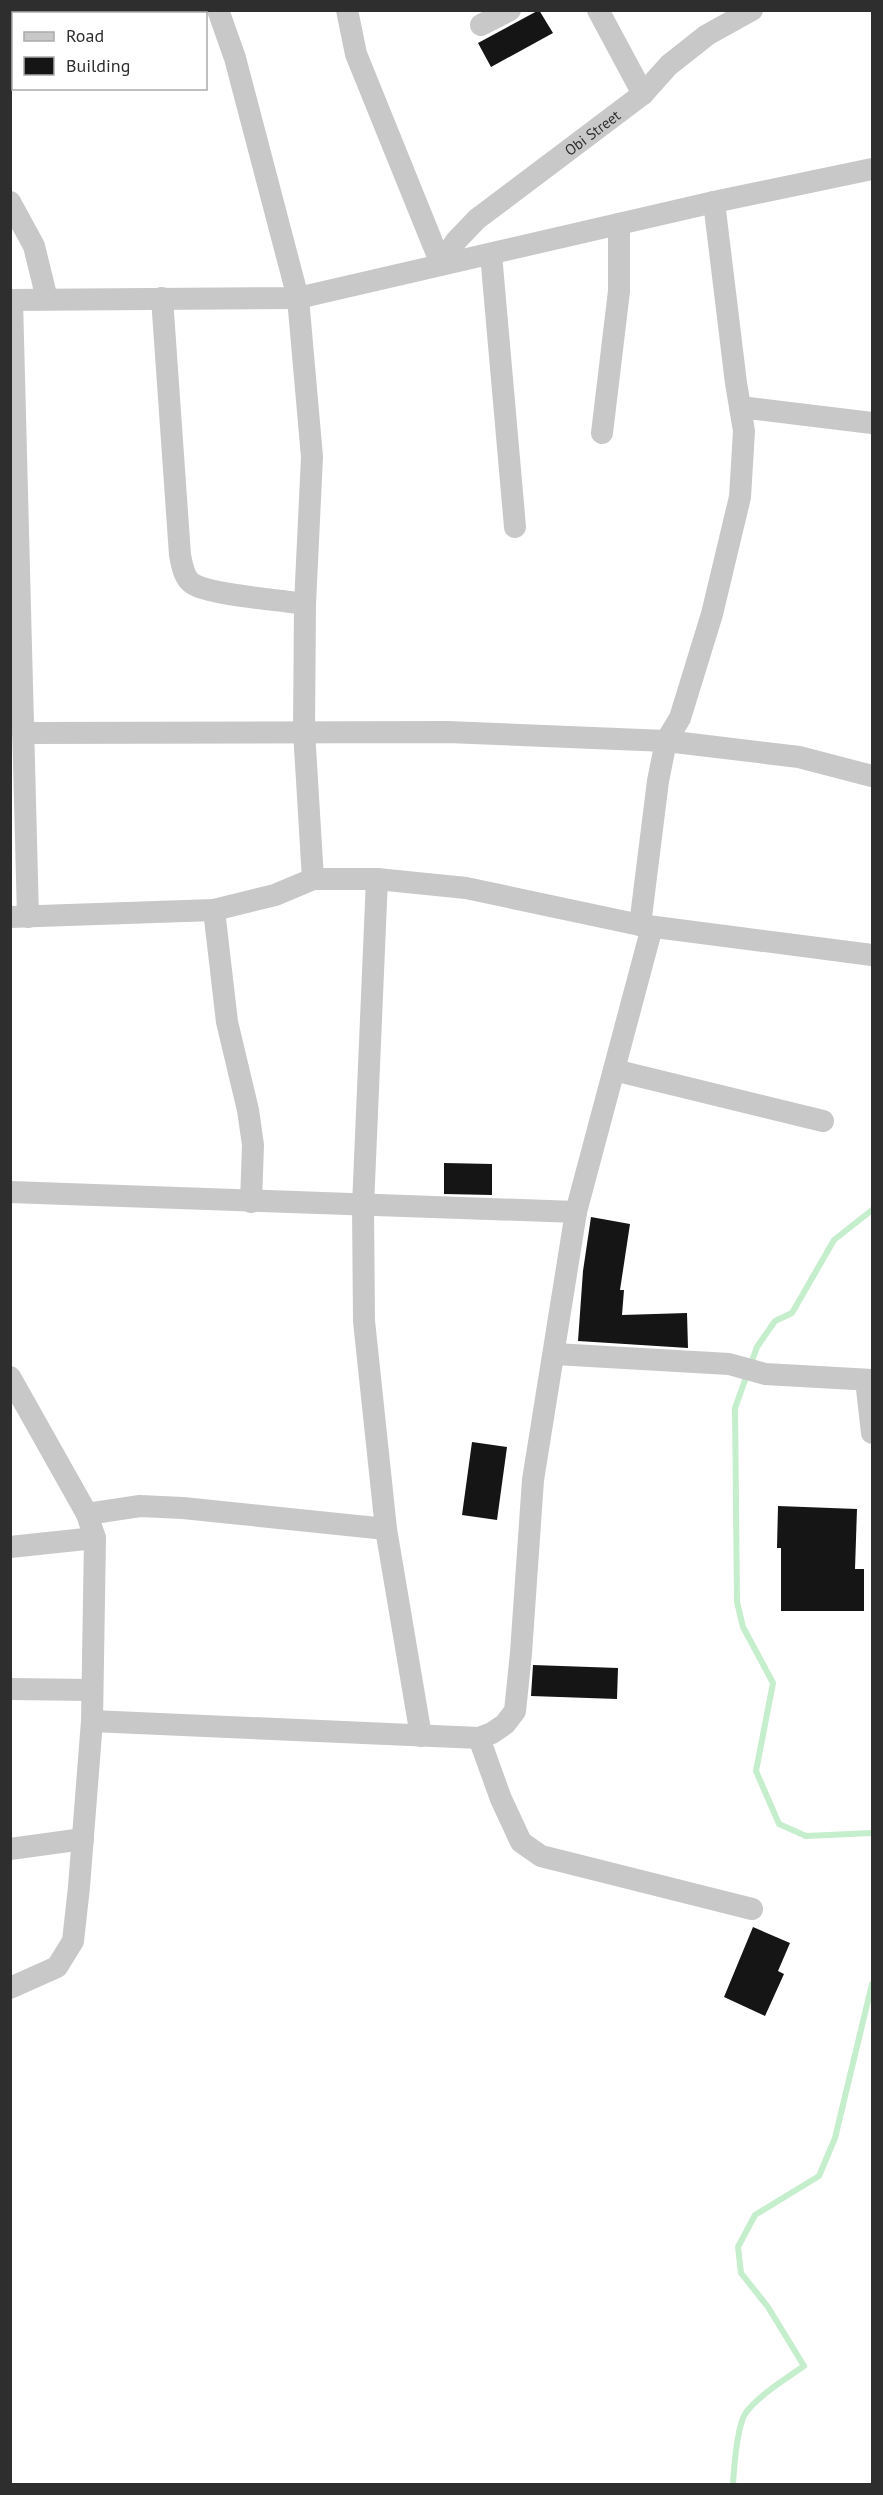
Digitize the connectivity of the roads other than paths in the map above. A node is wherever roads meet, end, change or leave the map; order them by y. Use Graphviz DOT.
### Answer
graph roads {
  1 [pos="218,10"];
  2 [pos="347,10"];
  3 [pos="510,10"];
  4 [pos="598,10"];
  5 [pos="752,10"];
  6 [pos="482,25"];
  7 [pos="643,94"];
  8 [pos="873,169"];
  9 [pos="10,202"];
  10 [pos="714,202"];
  11 [pos="619,224"];
  12 [pos="490,254"];
  13 [pos="441,264"];
  14 [pos="162,298"];
  15 [pos="298,298"];
  16 [pos="47,299"];
  17 [pos="11,300"];
  18 [pos="740,407"];
  19 [pos="873,423"];
  20 [pos="602,433"];
  21 [pos="515,527"];
  22 [pos="305,604"];
  23 [pos="304,731"];
  24 [pos="23,733"];
  25 [pos="666,741"];
  26 [pos="873,776"];
  27 [pos="313,879"];
  28 [pos="377,879"];
  29 [pos="214,910"];
  30 [pos="19,917"];
  31 [pos="646,926"];
  32 [pos="873,956"];
  33 [pos="614,1070"];
  34 [pos="823,1121"];
  35 [pos="10,1192"];
  36 [pos="251,1202"];
  37 [pos="363,1206"];
  38 [pos="576,1212"];
  39 [pos="555,1354"];
  40 [pos="10,1377"];
  41 [pos="869,1380"];
  42 [pos="873,1433"];
  43 [pos="87,1514"];
  44 [pos="386,1529"];
  45 [pos="95,1538"];
  46 [pos="10,1547"];
  47 [pos="10,1689"];
  48 [pos="92,1690"];
  49 [pos="92,1721"];
  50 [pos="421,1736"];
  51 [pos="479,1738"];
  52 [pos="83,1839"];
  53 [pos="10,1849"];
  54 [pos="752,1909"];
  55 [pos="10,1988"];
  1 -- 15 [label="street"];
  2 -- 13 [label="street"];
  3 -- 6 [label="street"];
  4 -- 7 [label="street"];
  5 -- 7 [label="street, Obi Street"];
  7 -- 13 [label="street, Obi Street"];
  8 -- 10 [label="street"];
  9 -- 16 [label="street"];
  10 -- 11 [label="street"];
  10 -- 18 [label="street"];
  11 -- 12 [label="street"];
  11 -- 20 [label="street"];
  12 -- 13 [label="street"];
  12 -- 21 [label="street"];
  13 -- 15 [label="street"];
  14 -- 15 [label="street"];
  14 -- 16 [label="street"];
  14 -- 22 [label="street"];
  15 -- 22 [label="street"];
  16 -- 17 [label="street"];
  17 -- 24 [label="street"];
  18 -- 19 [label="street"];
  18 -- 25 [label="street"];
  22 -- 23 [label="street"];
  23 -- 24 [label="street"];
  23 -- 25 [label="street"];
  23 -- 27 [label="street"];
  24 -- 30 [label="street"];
  25 -- 26 [label="street"];
  25 -- 31 [label="street"];
  27 -- 28 [label="street"];
  27 -- 29 [label="street"];
  28 -- 31 [label="street"];
  28 -- 37 [label="street"];
  29 -- 30 [label="street"];
  29 -- 36 [label="street"];
  31 -- 32 [label="street"];
  31 -- 33 [label="street"];
  33 -- 34 [label="street"];
  33 -- 38 [label="street"];
  35 -- 36 [label="street"];
  36 -- 37 [label="street"];
  37 -- 38 [label="street"];
  37 -- 44 [label="street"];
  38 -- 39 [label="street"];
  39 -- 41 [label="street"];
  39 -- 51 [label="street"];
  40 -- 43 [label="street"];
  41 -- 42 [label="street"];
  43 -- 44 [label="street"];
  43 -- 45 [label="street"];
  44 -- 50 [label="street"];
  45 -- 46 [label="street"];
  45 -- 48 [label="street"];
  47 -- 48 [label="street"];
  48 -- 49 [label="street"];
  49 -- 50 [label="street"];
  49 -- 52 [label="street"];
  50 -- 51 [label="street"];
  51 -- 54 [label="street"];
  52 -- 53 [label="street"];
  52 -- 55 [label="street"];
}
